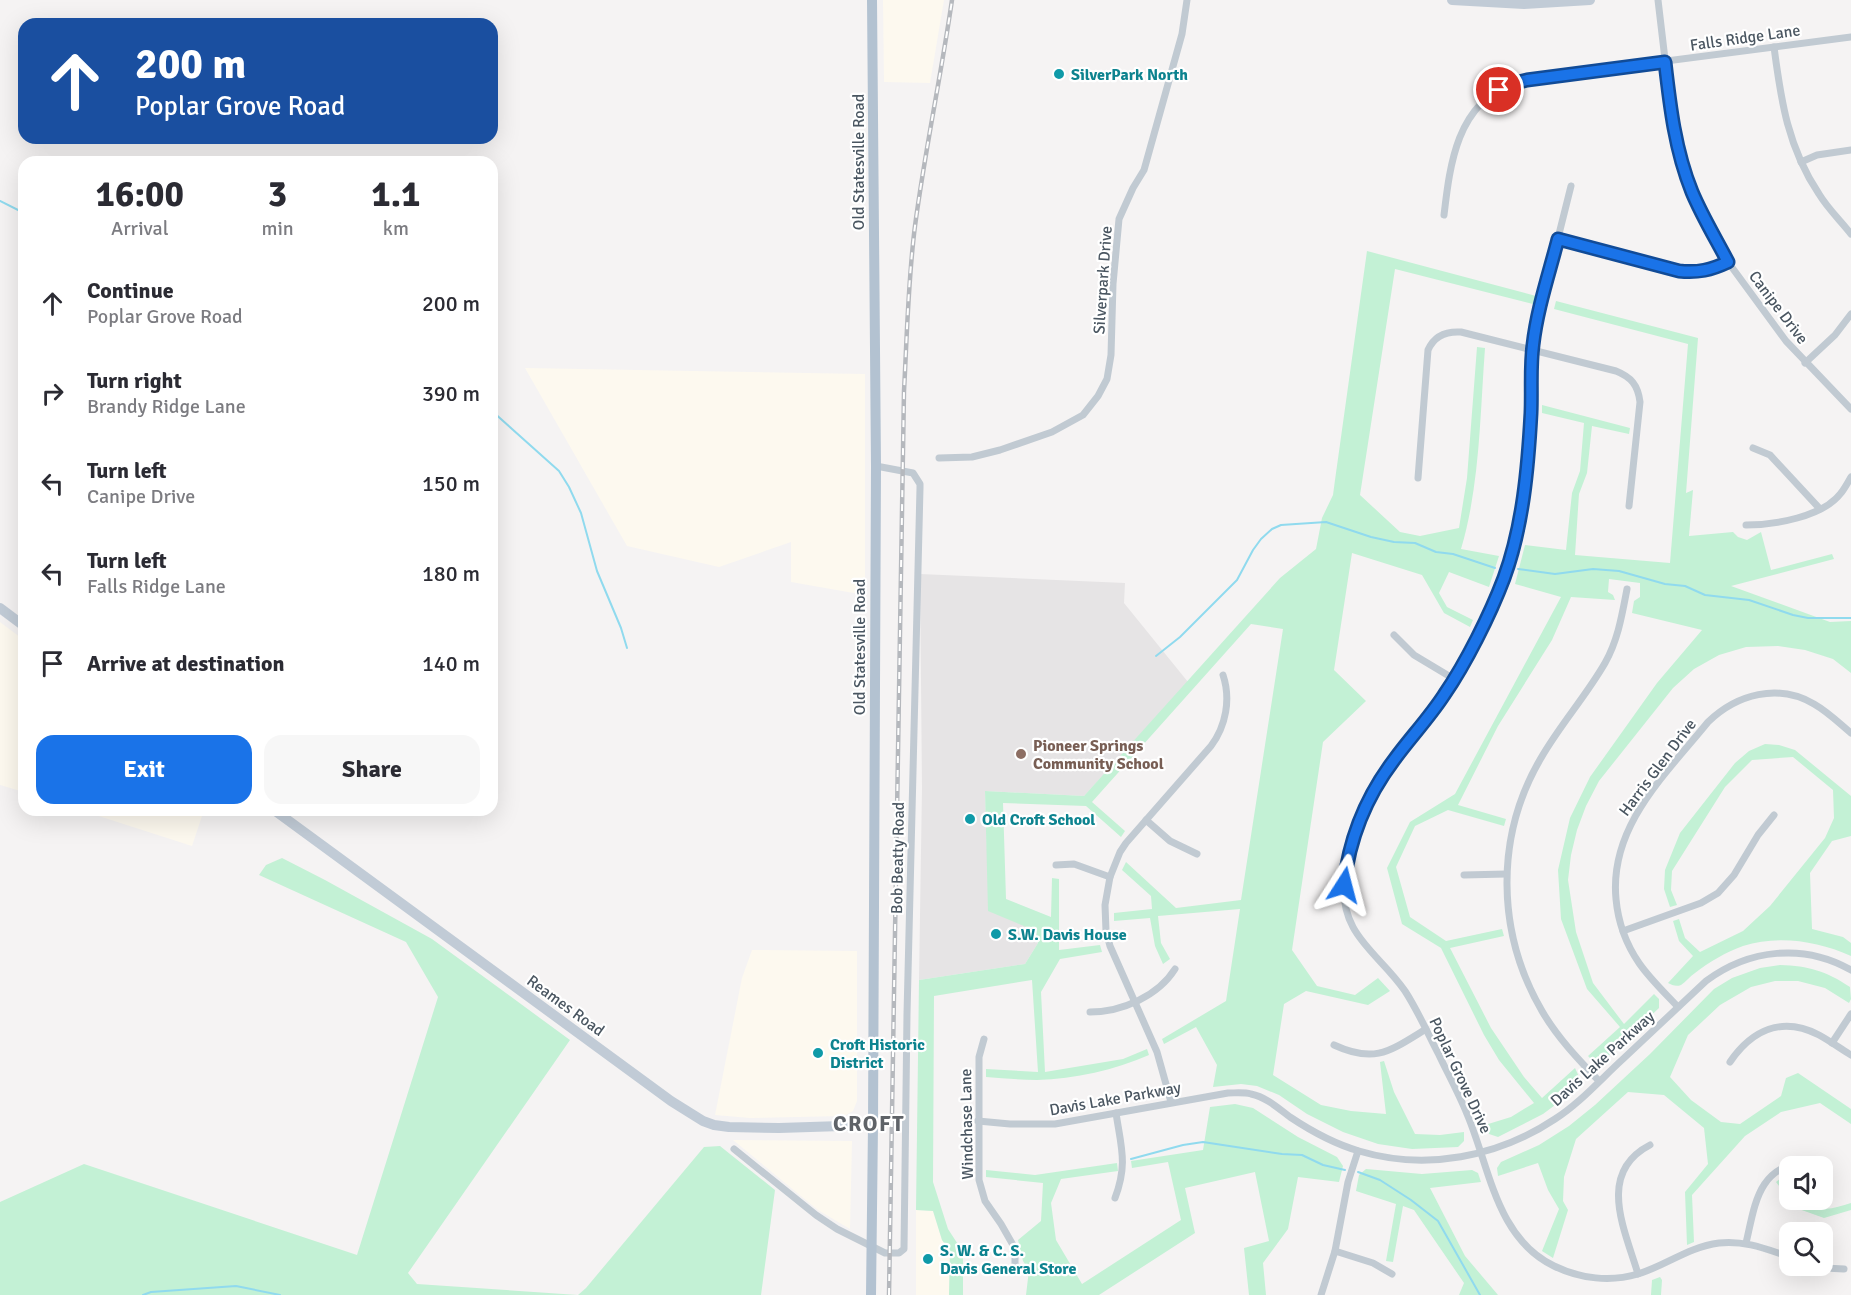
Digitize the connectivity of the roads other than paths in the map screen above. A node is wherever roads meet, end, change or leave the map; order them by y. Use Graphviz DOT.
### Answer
graph roads {
  1 [pos="872,0"];
  2 [pos="1187,0"];
  3 [pos="1452,0"];
  4 [pos="1590,0"];
  5 [pos="1658,0"];
  6 [pos="1851,37"];
  7 [pos="1774,47"];
  8 [pos="1665,62"];
  9 [pos="1851,150"];
  10 [pos="1801,162"];
  11 [pos="1571,186"];
  12 [pos="1444,215"];
  13 [pos="1851,234"];
  14 [pos="1558,239"];
  15 [pos="1728,262"];
  16 [pos="1851,314"];
  17 [pos="1532,351"];
  18 [pos="1805,363"];
  19 [pos="1851,409"];
  20 [pos="1753,448"];
  21 [pos="939,458"];
  22 [pos="876,466"];
  23 [pos="1851,477"];
  24 [pos="1418,478"];
  25 [pos="1629,506"];
  26 [pos="1820,509"];
  27 [pos="1746,525"];
  28 [pos="1627,589"];
  29 [pos="0,608"];
  30 [pos="18,622"];
  31 [pos="1394,634"];
  32 [pos="1223,675"];
  33 [pos="1454,679"];
  34 [pos="1851,733"];
  35 [pos="1774,815"];
  36 [pos="282,816"];
  37 [pos="1146,820"];
  38 [pos="1197,854"];
  39 [pos="1056,865"];
  40 [pos="1506,874"];
  41 [pos="1464,875"];
  42 [pos="1110,877"];
  43 [pos="1623,931"];
  44 [pos="1175,969"];
  45 [pos="1851,970"];
  46 [pos="1135,1002"];
  47 [pos="1678,1007"];
  48 [pos="1090,1012"];
  49 [pos="1851,1014"];
  50 [pos="1426,1029"];
  51 [pos="984,1039"];
  52 [pos="1832,1043"];
  53 [pos="1334,1045"];
  54 [pos="1851,1055"];
  55 [pos="1730,1062"];
  56 [pos="1599,1081"];
  57 [pos="1171,1102"];
  58 [pos="1116,1113"];
  59 [pos="978,1121"];
  60 [pos="873,1125"];
  61 [pos="1650,1145"];
  62 [pos="734,1149"];
  63 [pos="1358,1151"];
  64 [pos="1482,1153"];
  65 [pos="1779,1169"];
  66 [pos="1115,1198"];
  67 [pos="1746,1243"];
  68 [pos="872,1248"];
  69 [pos="1335,1251"];
  70 [pos="1779,1254"];
  71 [pos="1833,1268"];
  72 [pos="1844,1269"];
  73 [pos="1015,1272"];
  74 [pos="1392,1274"];
  75 [pos="1638,1274"];
  76 [pos="871,1295"];
  77 [pos="1320,1295"];
  1 -- 22 [label="main road, Old Statesville Road"];
  2 -- 21 [label="street, Silverpark Drive"];
  3 -- 4 [label="main road"];
  5 -- 8 [label="street, Canipe Drive"];
  6 -- 7 [label="street, Falls Ridge Lane"];
  7 -- 8 [label="street, Falls Ridge Lane"];
  7 -- 10 [label="street"];
  8 -- 12 [label="street, Falls Ridge Lane"];
  8 -- 15 [label="street, Canipe Drive"];
  9 -- 10 [label="street"];
  10 -- 13 [label="street"];
  11 -- 14 [label="street, Poplar Grove Drive"];
  14 -- 15 [label="street"];
  14 -- 17 [label="street, Poplar Grove Drive"];
  15 -- 18 [label="street, Canipe Drive"];
  16 -- 18 [label="street"];
  17 -- 24 [label="street"];
  17 -- 25 [label="street"];
  17 -- 33 [label="street, Poplar Grove Drive"];
  18 -- 19 [label="street, Canipe Drive"];
  20 -- 26 [label="street"];
  22 -- 60 [label="main road, Old Statesville Road"];
  22 -- 68 [label="street, Bob Beatty Road"];
  23 -- 26 [label="street"];
  26 -- 27 [label="street"];
  28 -- 40 [label="street"];
  29 -- 30 [label="main road"];
  31 -- 33 [label="street"];
  32 -- 37 [label="street"];
  33 -- 50 [label="street, Poplar Grove Drive"];
  34 -- 43 [label="street, Harris Glen Drive"];
  35 -- 43 [label="street"];
  36 -- 60 [label="main road, Reames Road"];
  37 -- 38 [label="street"];
  37 -- 42 [label="street"];
  39 -- 42 [label="street"];
  40 -- 41 [label="street"];
  40 -- 56 [label="street"];
  42 -- 46 [label="street"];
  43 -- 47 [label="street, Harris Glen Drive"];
  44 -- 46 [label="street"];
  45 -- 47 [label="street, Davis Lake Parkway"];
  46 -- 48 [label="street"];
  46 -- 57 [label="street"];
  47 -- 56 [label="street, Davis Lake Parkway"];
  49 -- 52 [label="street"];
  50 -- 53 [label="street"];
  50 -- 64 [label="street, Poplar Grove Drive"];
  51 -- 59 [label="street, Windchase Lane"];
  52 -- 54 [label="street"];
  52 -- 55 [label="street"];
  56 -- 64 [label="street, Davis Lake Parkway"];
  57 -- 58 [label="street, Davis Lake Parkway"];
  57 -- 63 [label="street, Davis Lake Parkway"];
  58 -- 59 [label="street, Davis Lake Parkway"];
  58 -- 66 [label="street"];
  59 -- 73 [label="street, Windchase Lane"];
  60 -- 68 [label="main road, Old Statesville Road"];
  61 -- 75 [label="street"];
  62 -- 68 [label="street"];
  63 -- 64 [label="street, Davis Lake Parkway"];
  63 -- 69 [label="street"];
  64 -- 75 [label="street, Poplar Grove Drive"];
  65 -- 67 [label="street"];
  67 -- 70 [label="street, Poplar Grove Drive"];
  67 -- 75 [label="street, Poplar Grove Drive"];
  68 -- 76 [label="main road, Old Statesville Road"];
  69 -- 74 [label="street"];
  69 -- 77 [label="street"];
  71 -- 72 [label="street"];
}
